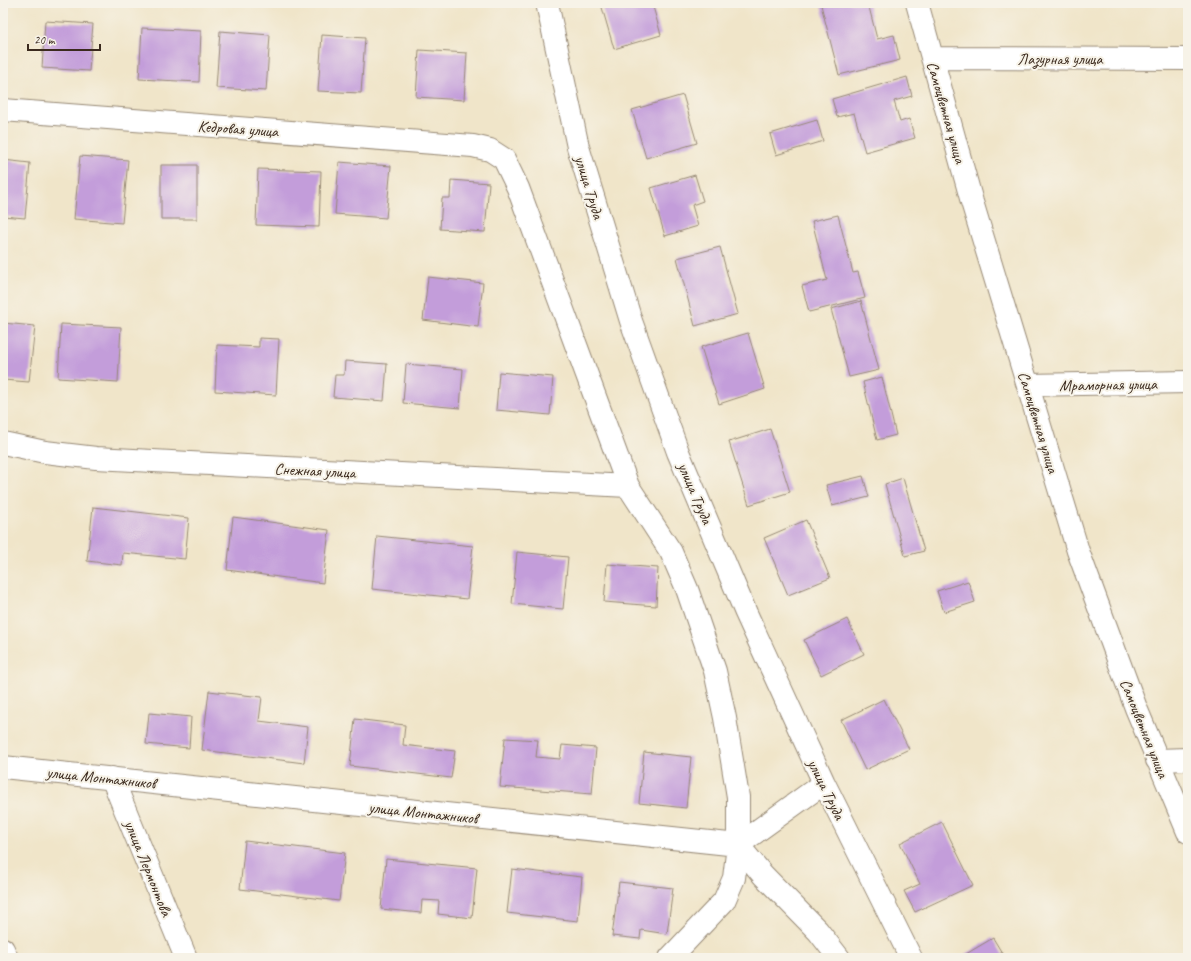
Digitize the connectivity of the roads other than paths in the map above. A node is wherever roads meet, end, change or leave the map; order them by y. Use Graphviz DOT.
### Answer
graph roads {
  1 [pos="546,3"];
  2 [pos="917,3"];
  3 [pos="932,58"];
  4 [pos="1188,59"];
  5 [pos="3,110"];
  6 [pos="1188,382"];
  7 [pos="1028,385"];
  8 [pos="3,443"];
  9 [pos="628,486"];
  10 [pos="1188,759"];
  11 [pos="1157,760"];
  12 [pos="3,767"];
  13 [pos="112,778"];
  14 [pos="824,783"];
  15 [pos="1188,832"];
  16 [pos="738,845"];
  17 [pos="3,949"];
  18 [pos="7,958"];
  19 [pos="186,958"];
  20 [pos="670,958"];
  21 [pos="839,958"];
  22 [pos="911,958"];
  1 -- 14 [label="street, улица Труда"];
  2 -- 3 [label="street, Самоцветная улица"];
  3 -- 4 [label="street, Лазурная улица"];
  3 -- 7 [label="street, Самоцветная улица"];
  5 -- 9 [label="street, Кедровая улица"];
  6 -- 7 [label="street, Мраморная улица"];
  7 -- 11 [label="street, Самоцветная улица"];
  8 -- 9 [label="street, Снежная улица"];
  9 -- 16 [label="street"];
  10 -- 11 [label="street"];
  11 -- 15 [label="street, Самоцветная улица"];
  12 -- 13 [label="street, улица Монтажников"];
  13 -- 16 [label="street, улица Монтажников"];
  13 -- 19 [label="street, улица Лермонтова"];
  14 -- 16 [label="street"];
  14 -- 22 [label="street, улица Труда"];
  16 -- 20 [label="street"];
  16 -- 21 [label="street"];
  17 -- 18 [label="street"];
}
